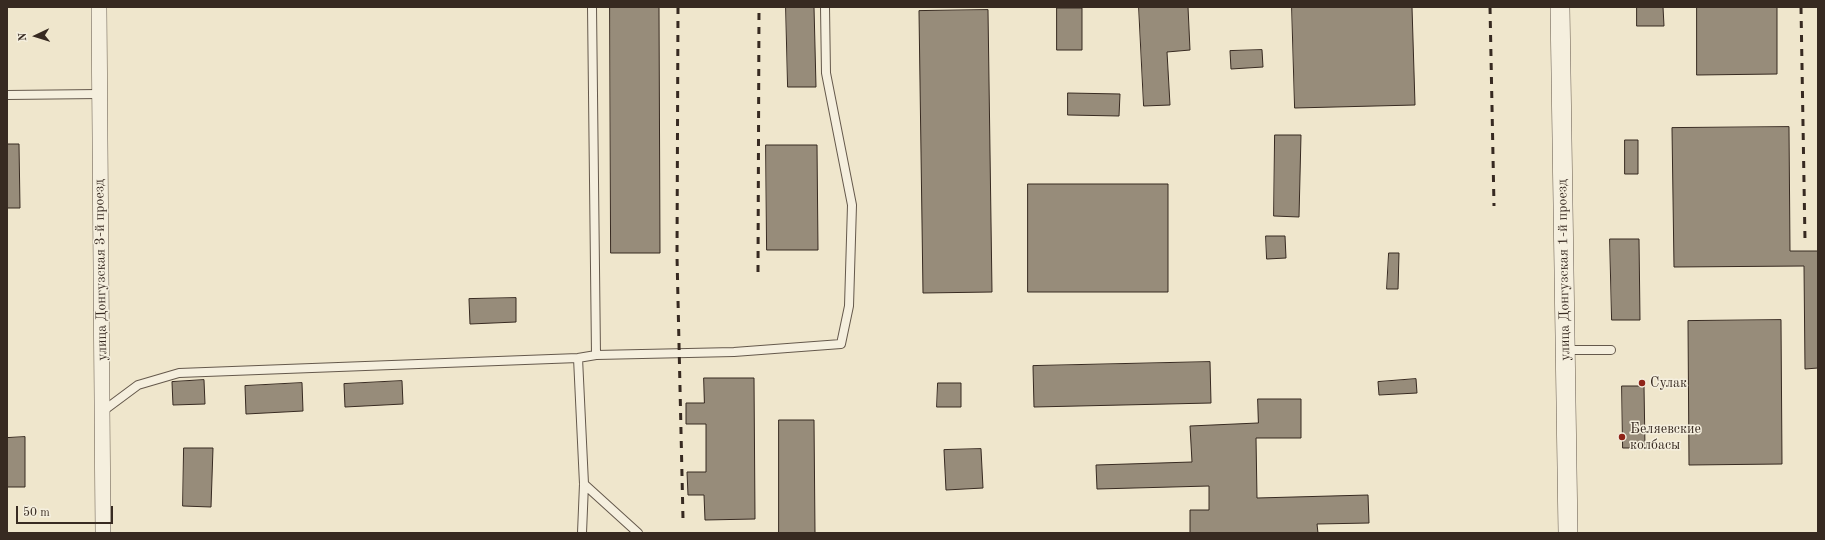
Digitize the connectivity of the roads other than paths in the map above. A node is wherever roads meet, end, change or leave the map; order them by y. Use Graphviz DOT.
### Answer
graph roads {
  1 [pos="99,7"];
  2 [pos="592,7"];
  3 [pos="825,7"];
  4 [pos="1560,7"];
  5 [pos="99,94"];
  6 [pos="7,95"];
  7 [pos="1566,350"];
  8 [pos="1611,350"];
  9 [pos="596,355"];
  10 [pos="578,358"];
  11 [pos="103,411"];
  12 [pos="584,484"];
  13 [pos="103,533"];
  14 [pos="582,533"];
  15 [pos="638,533"];
  16 [pos="1568,533"];
  1 -- 5 [label="street, улица Донгузская 3-й проезд"];
  2 -- 9 [label="lane"];
  3 -- 9 [label="lane"];
  4 -- 7 [label="street, улица Донгузская 1-й проезд"];
  5 -- 6 [label="lane"];
  5 -- 11 [label="street, улица Донгузская 3-й проезд"];
  7 -- 8 [label="lane"];
  7 -- 16 [label="street, улица Донгузская 1-й проезд"];
  9 -- 10 [label="lane"];
  10 -- 11 [label="lane"];
  10 -- 12 [label="lane"];
  11 -- 13 [label="street, улица Донгузская 3-й проезд"];
  12 -- 14 [label="lane"];
  12 -- 15 [label="lane"];
}
